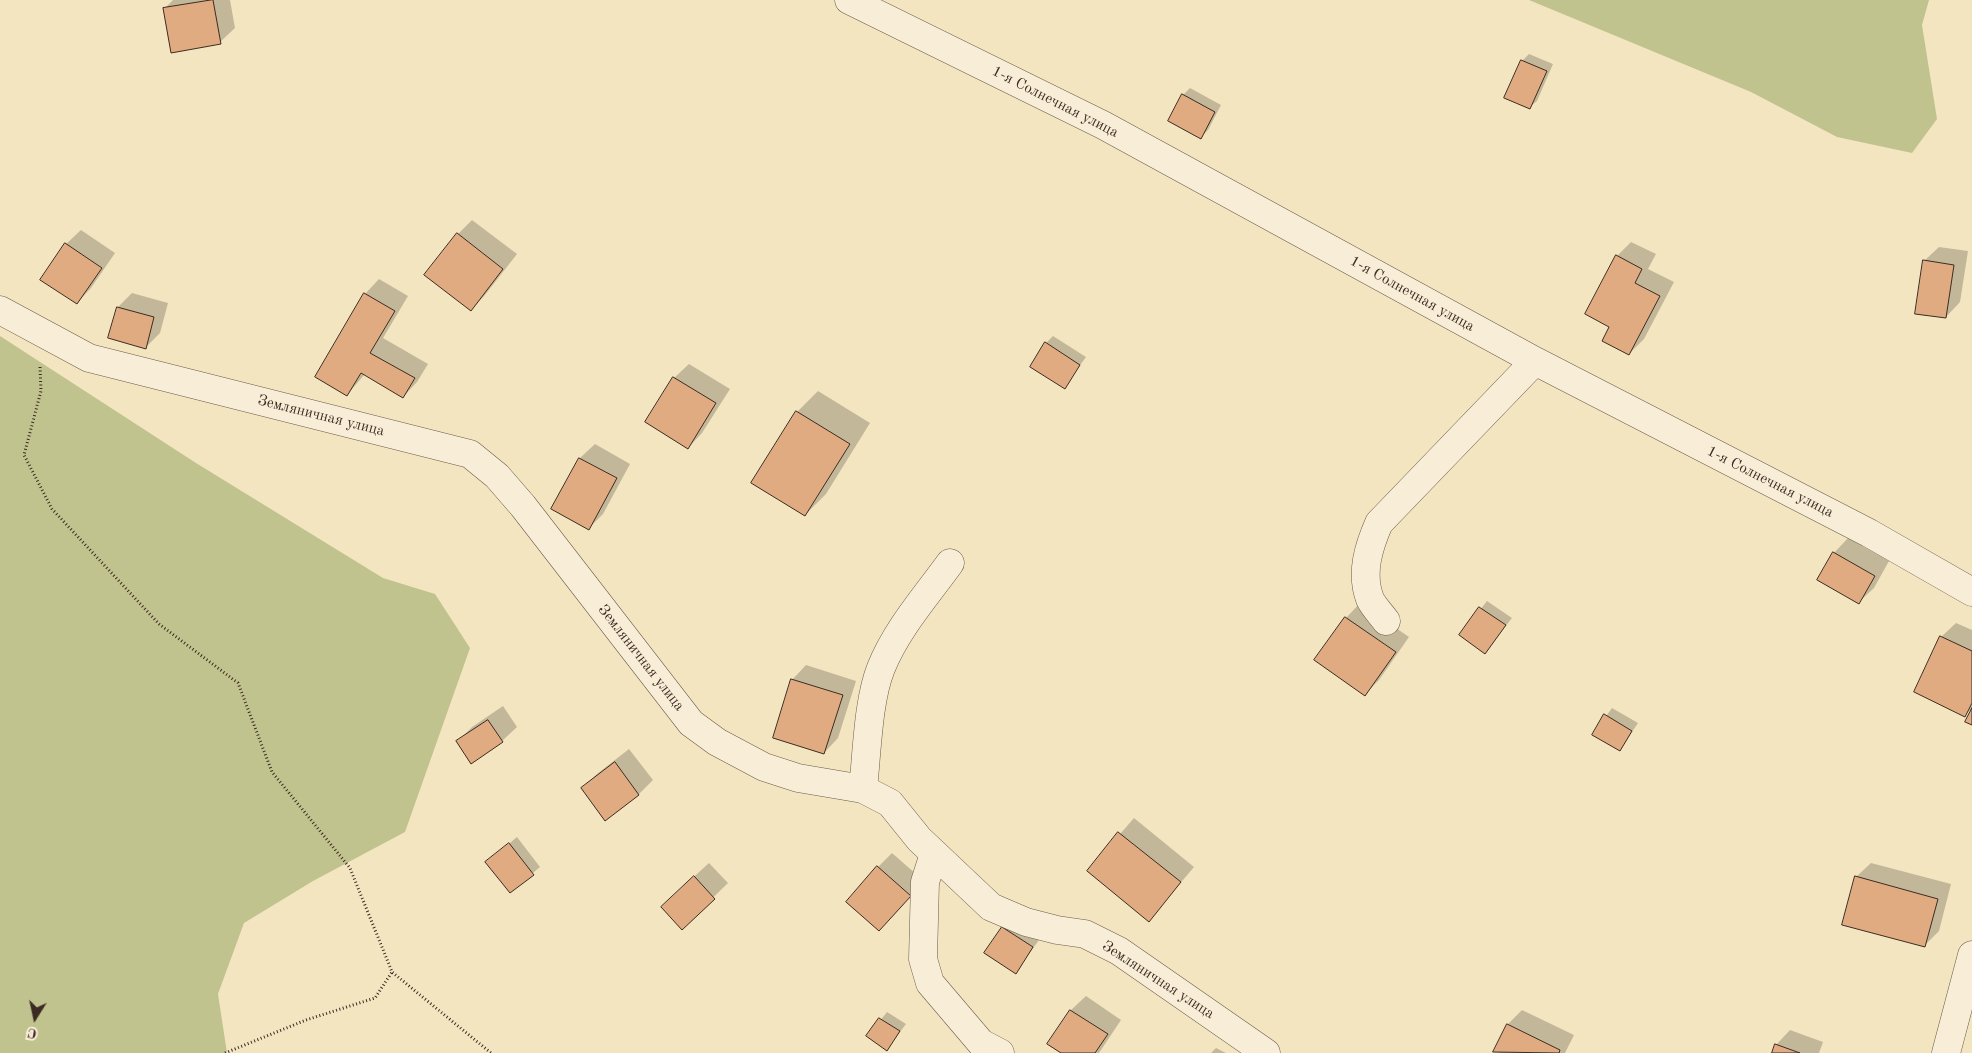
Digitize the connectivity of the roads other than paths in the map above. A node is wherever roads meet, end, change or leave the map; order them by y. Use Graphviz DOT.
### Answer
graph roads {
  1 [pos="849,0"];
  2 [pos="0,310"];
  3 [pos="1535,361"];
  4 [pos="950,563"];
  5 [pos="1972,592"];
  6 [pos="1386,621"];
  7 [pos="864,789"];
  8 [pos="934,854"];
  9 [pos="1972,955"];
  10 [pos="1000,1053"];
  11 [pos="1266,1053"];
  12 [pos="1946,1053"];
  1 -- 3 [label="street, 1-я Солнечная улица"];
  2 -- 7 [label="street, Земляничная улица"];
  3 -- 5 [label="street, 1-я Солнечная улица"];
  3 -- 6 [label="street"];
  4 -- 7 [label="street"];
  7 -- 8 [label="street, Земляничная улица"];
  8 -- 10 [label="street"];
  8 -- 11 [label="street, Земляничная улица"];
  9 -- 12 [label="street"];
}
